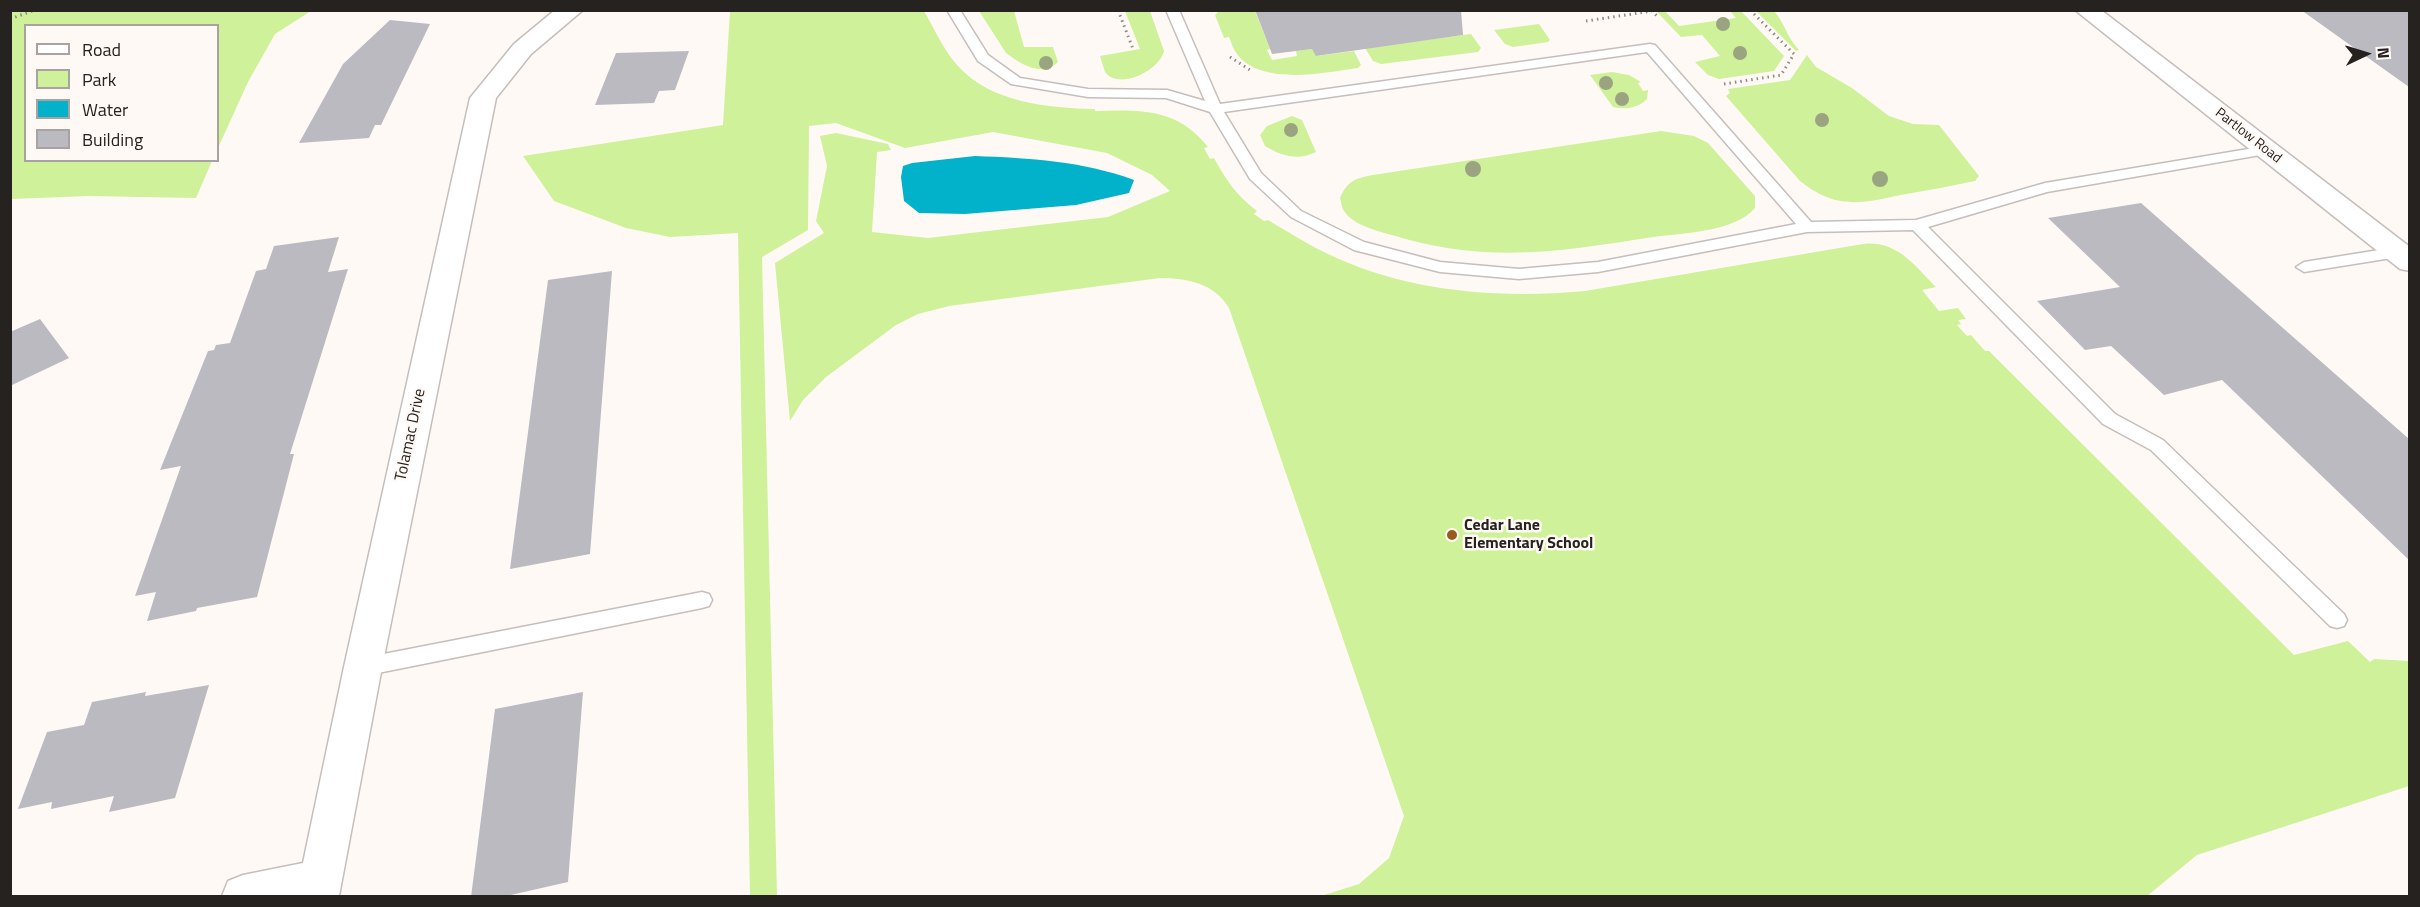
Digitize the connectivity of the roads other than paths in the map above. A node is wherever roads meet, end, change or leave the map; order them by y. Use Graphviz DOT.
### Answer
graph roads {
  1 [pos="572,10"];
  2 [pos="953,10"];
  3 [pos="1172,10"];
  4 [pos="2086,10"];
  5 [pos="1215,109"];
  6 [pos="2266,150"];
  7 [pos="1917,225"];
  8 [pos="1807,227"];
  9 [pos="2404,257"];
  10 [pos="2304,267"];
  11 [pos="702,600"];
  12 [pos="2337,620"];
  13 [pos="363,667"];
  14 [pos="320,888"];
  15 [pos="243,897"];
  1 -- 13 [label="street, Tolamac Drive"];
  2 -- 5 [label="lane"];
  3 -- 5 [label="lane"];
  4 -- 6 [label="street, Partlow Road"];
  5 -- 8 [label="lane"];
  5 -- 8 [label="lane"];
  6 -- 7 [label="lane"];
  6 -- 9 [label="street, Partlow Road"];
  7 -- 8 [label="lane"];
  7 -- 12 [label="lane"];
  9 -- 10 [label="lane"];
  11 -- 13 [label="lane"];
  13 -- 14 [label="street, Tolamac Drive"];
  14 -- 15 [label="street"];
}
